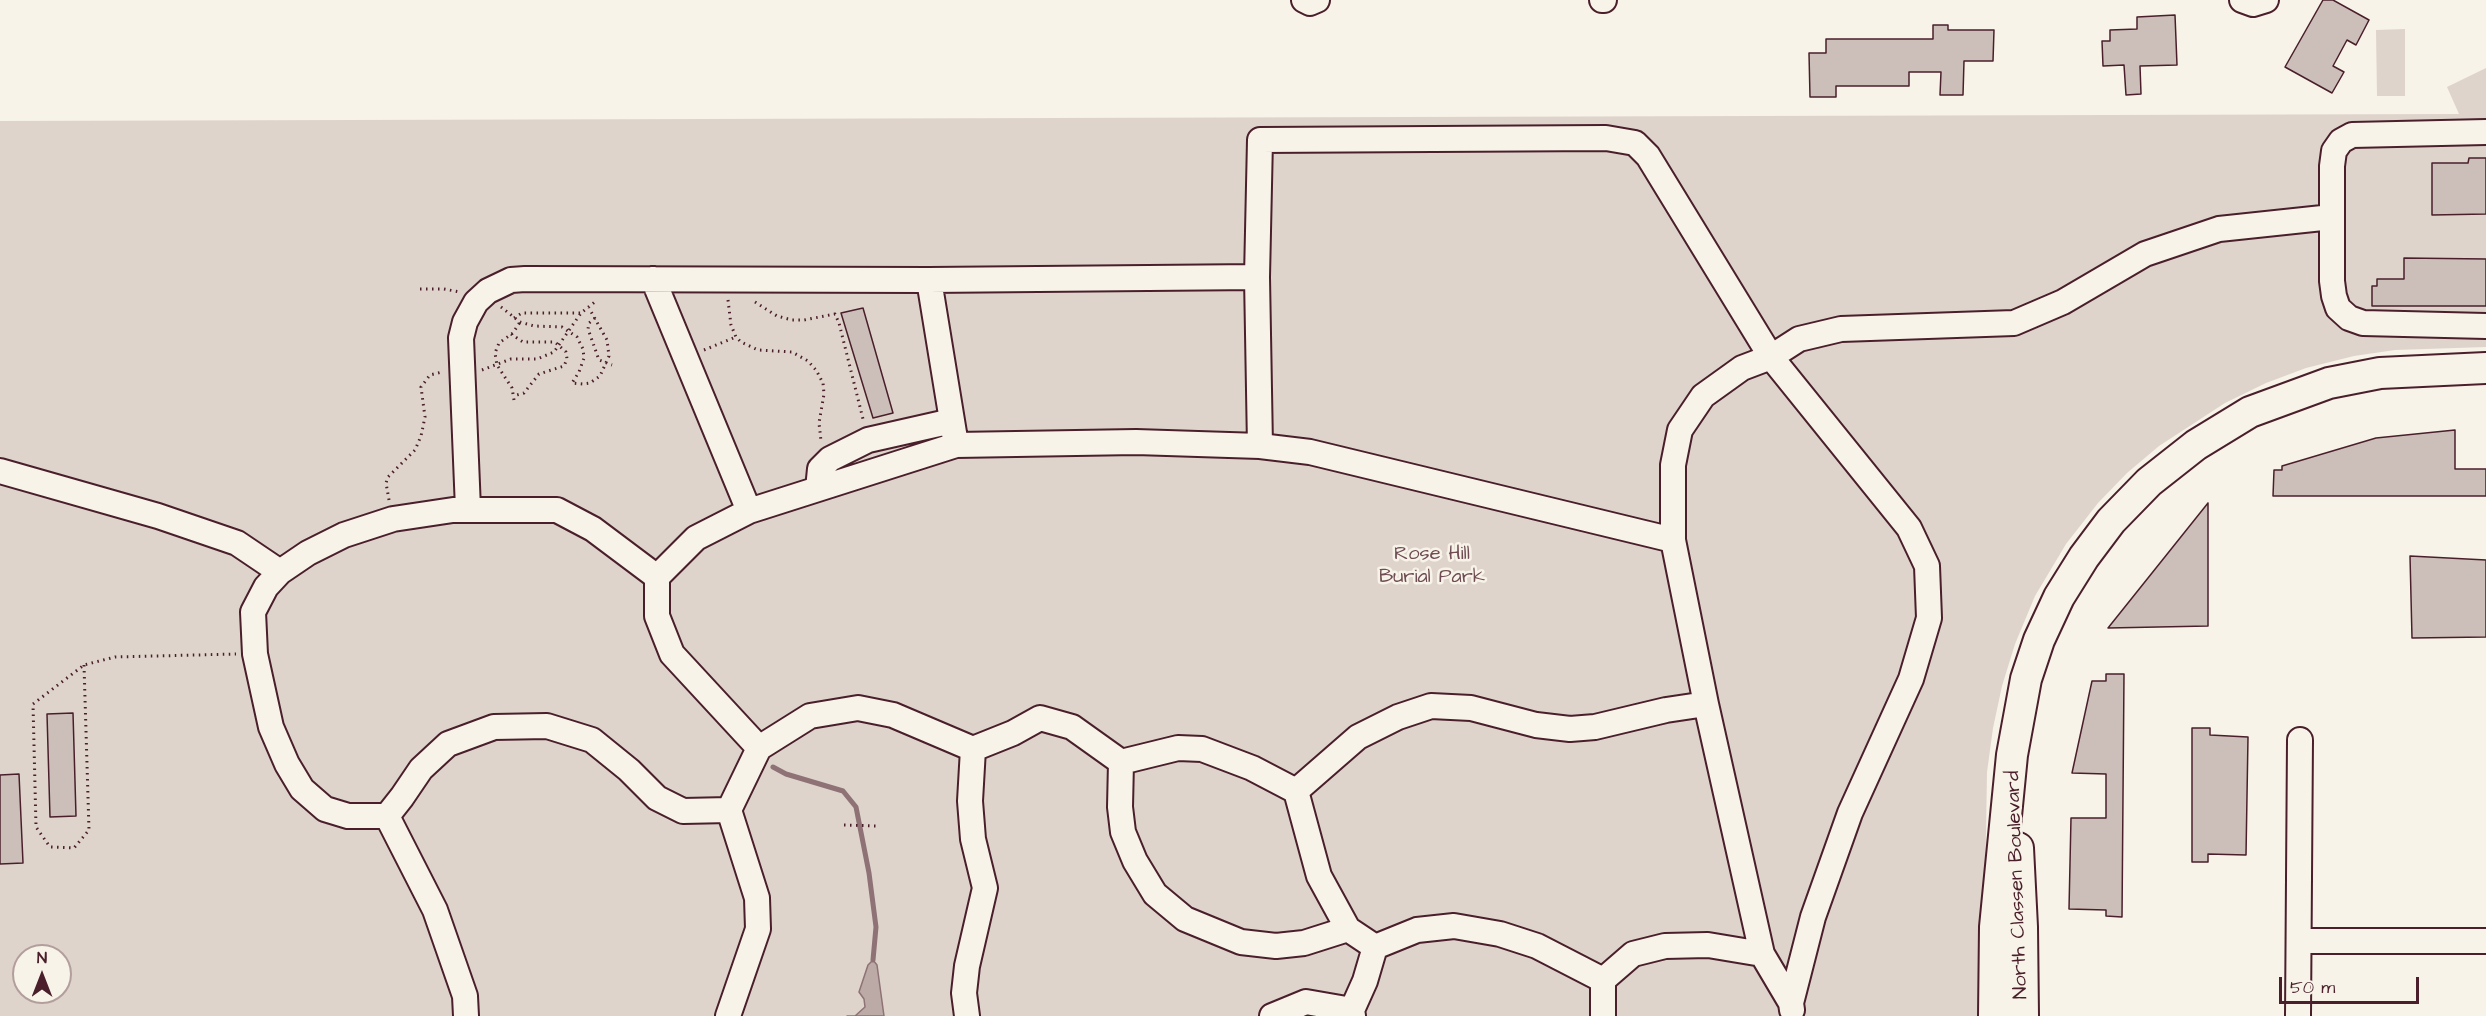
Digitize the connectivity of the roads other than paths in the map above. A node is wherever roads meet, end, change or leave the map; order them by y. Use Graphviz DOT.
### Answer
graph roads {
  1 [pos="1304,0"];
  2 [pos="1317,0"];
  3 [pos="2242,0"];
  4 [pos="2266,0"];
  5 [pos="2486,132"];
  6 [pos="2332,217"];
  7 [pos="1257,277"];
  8 [pos="653,279"];
  9 [pos="929,280"];
  10 [pos="2486,326"];
  11 [pos="1771,357"];
  12 [pos="2486,368"];
  13 [pos="952,421"];
  14 [pos="956,445"];
  15 [pos="1260,446"];
  16 [pos="0,471"];
  17 [pos="818,489"];
  18 [pos="468,509"];
  19 [pos="749,511"];
  20 [pos="1673,540"];
  21 [pos="280,572"];
  22 [pos="657,577"];
  23 [pos="1706,704"];
  24 [pos="2300,740"];
  25 [pos="759,748"];
  26 [pos="973,749"];
  27 [pos="2012,755"];
  28 [pos="1121,762"];
  29 [pos="1296,791"];
  30 [pos="729,810"];
  31 [pos="387,816"];
  32 [pos="1348,929"];
  33 [pos="2299,941"];
  34 [pos="2486,941"];
  35 [pos="1375,947"];
  36 [pos="1762,954"];
  37 [pos="1603,980"];
  38 [pos="1792,1009"];
  39 [pos="1352,1013"];
  40 [pos="466,1016"];
  41 [pos="728,1016"];
  42 [pos="967,1016"];
  43 [pos="1272,1016"];
  44 [pos="1603,1016"];
  45 [pos="1994,1016"];
  46 [pos="2023,1016"];
  47 [pos="2298,1016"];
  1 -- 2 [label="street"];
  3 -- 4 [label="street"];
  5 -- 6 [label="street"];
  6 -- 10 [label="street"];
  6 -- 11 [label="street"];
  7 -- 9 [label="street"];
  7 -- 11 [label="street"];
  7 -- 15 [label="street"];
  8 -- 9 [label="street"];
  8 -- 18 [label="street"];
  8 -- 19 [label="street"];
  9 -- 13 [label="street"];
  11 -- 20 [label="street"];
  11 -- 38 [label="street"];
  12 -- 27 [label="main road, North Classen Boulevard"];
  13 -- 14 [label="street"];
  13 -- 17 [label="street"];
  14 -- 15 [label="street"];
  14 -- 17 [label="street"];
  15 -- 20 [label="street"];
  16 -- 21 [label="street"];
  17 -- 19 [label="street"];
  18 -- 21 [label="street"];
  18 -- 22 [label="street"];
  19 -- 22 [label="street"];
  20 -- 23 [label="street"];
  21 -- 31 [label="street"];
  22 -- 25 [label="street"];
  23 -- 29 [label="street"];
  23 -- 36 [label="street"];
  24 -- 33 [label="street"];
  25 -- 26 [label="street"];
  25 -- 30 [label="street"];
  26 -- 28 [label="street"];
  26 -- 42 [label="street"];
  27 -- 45 [label="main road, North Classen Boulevard"];
  27 -- 46 [label="main road, North Classen Boulevard"];
  28 -- 29 [label="street"];
  28 -- 32 [label="street"];
  29 -- 32 [label="street"];
  30 -- 31 [label="street"];
  30 -- 41 [label="street"];
  31 -- 40 [label="street"];
  32 -- 35 [label="street"];
  33 -- 34 [label="street"];
  33 -- 47 [label="street"];
  35 -- 37 [label="street"];
  35 -- 39 [label="street"];
  36 -- 37 [label="street"];
  36 -- 38 [label="street"];
  37 -- 44 [label="street"];
  39 -- 43 [label="street"];
}
